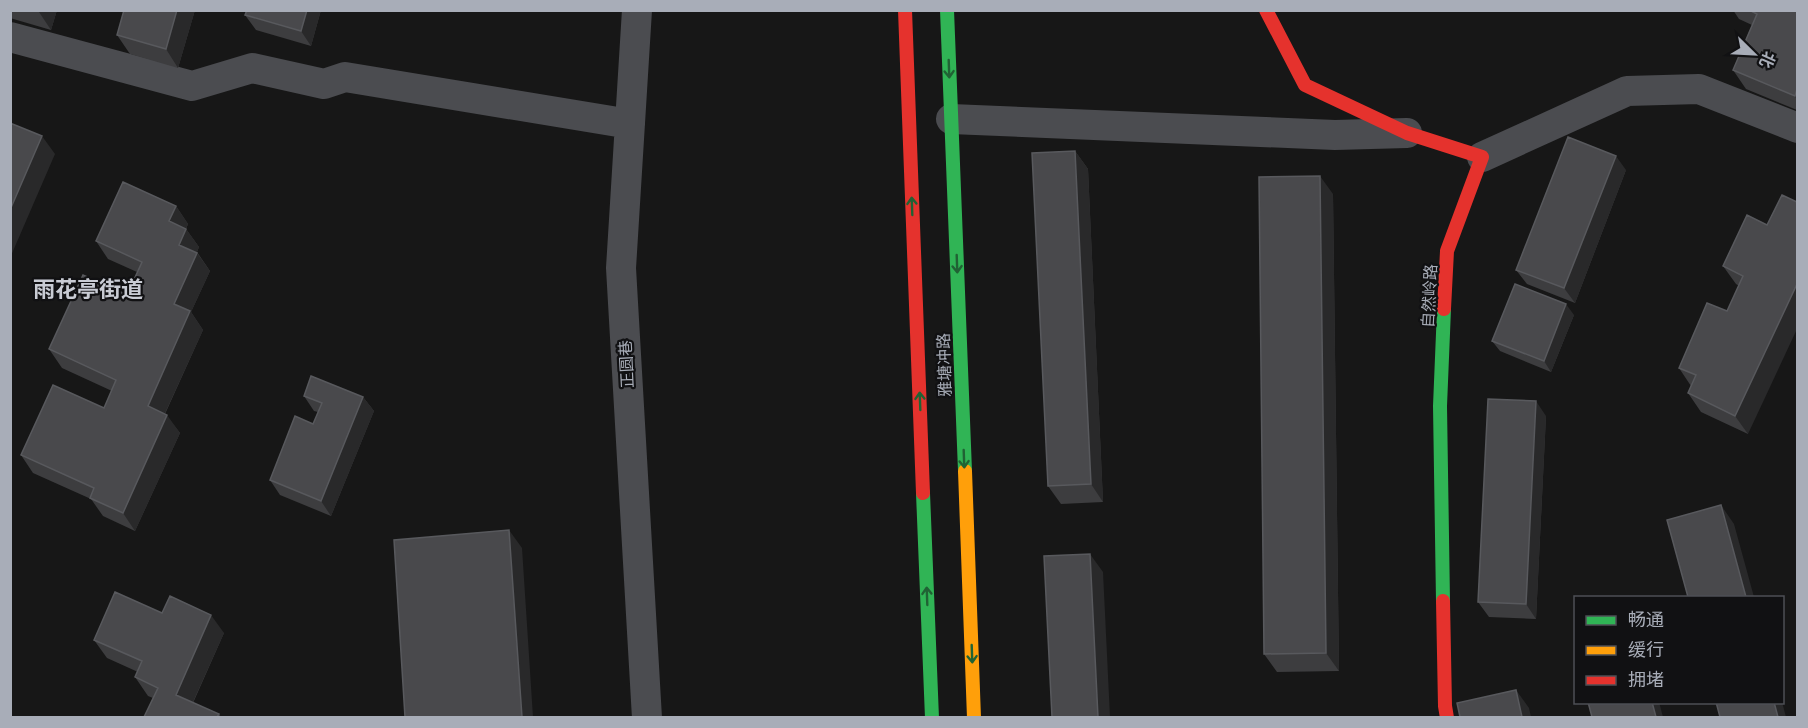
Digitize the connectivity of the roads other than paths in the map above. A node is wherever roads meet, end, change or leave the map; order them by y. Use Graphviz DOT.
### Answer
graph roads {
  1 [pos="637,10"];
  2 [pos="905,10"];
  3 [pos="947,10"];
  4 [pos="1266,10"];
  5 [pos="10,37"];
  6 [pos="951,119"];
  7 [pos="630,124"];
  8 [pos="1797,128"];
  9 [pos="1407,133"];
  10 [pos="1482,157"];
  11 [pos="647,717"];
  12 [pos="932,717"];
  13 [pos="974,717"];
  14 [pos="1447,717"];
  1 -- 7 [label="street, 正圆巷"];
  12 -- 2 [label="street, 雅塘冲路, one-way"];
  3 -- 6 [label="street, 雅塘冲路, one-way"];
  4 -- 9 [label="street"];
  5 -- 7 [label="street"];
  6 -- 9 [label="street"];
  6 -- 13 [label="street, 雅塘冲路, one-way"];
  7 -- 11 [label="street, 正圆巷"];
  8 -- 10 [label="street"];
  9 -- 10 [label="street"];
  10 -- 14 [label="street, 自然岭路"];
}
